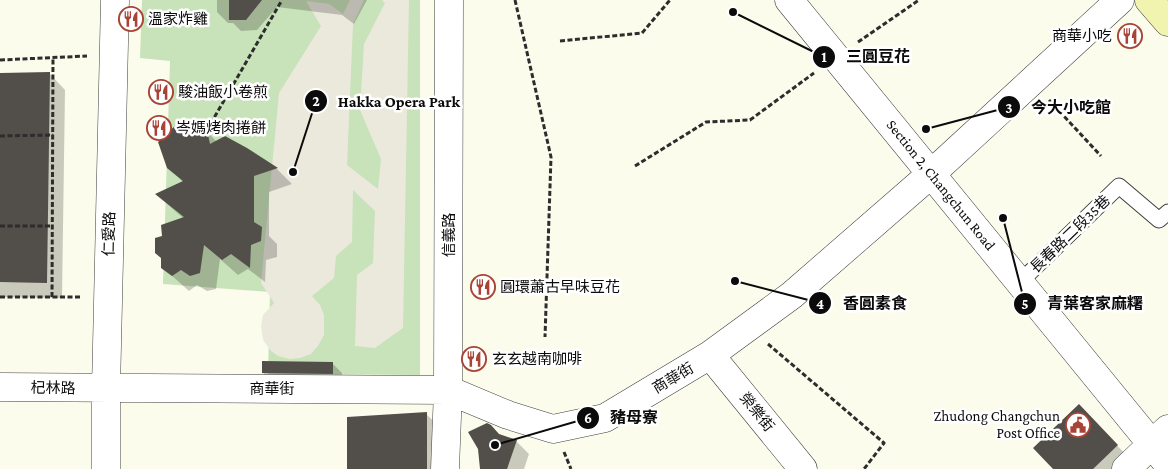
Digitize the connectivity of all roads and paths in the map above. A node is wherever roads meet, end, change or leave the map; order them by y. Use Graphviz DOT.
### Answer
graph roads {
  1 [pos="114,0"];
  2 [pos="282,0"];
  3 [pos="449,0"];
  4 [pos="515,0"];
  5 [pos="670,0"];
  6 [pos="789,0"];
  7 [pos="919,0"];
  8 [pos="1120,0"];
  9 [pos="1149,0"];
  10 [pos="1168,22"];
  11 [pos="560,41"];
  12 [pos="113,55"];
  13 [pos="53,57"];
  14 [pos="836,58"];
  15 [pos="0,60"];
  16 [pos="1032,81"];
  17 [pos="207,130"];
  18 [pos="53,135"];
  19 [pos="0,136"];
  20 [pos="1101,156"];
  21 [pos="635,166"];
  22 [pos="931,174"];
  23 [pos="1163,216"];
  24 [pos="0,226"];
  25 [pos="52,226"];
  26 [pos="1020,282"];
  27 [pos="0,297"];
  28 [pos="52,297"];
  29 [pos="108,297"];
  30 [pos="749,327"];
  31 [pos="544,337"];
  32 [pos="710,356"];
  33 [pos="0,387"];
  34 [pos="106,389"];
  35 [pos="448,390"];
  36 [pos="1163,446"];
  37 [pos="106,469"];
  38 [pos="445,469"];
  39 [pos="803,469"];
  40 [pos="864,469"];
  41 [pos="1126,469"];
  1 -- 12 [label="street, 仁愛路"];
  2 -- 17 [label="path"];
  3 -- 35 [label="street, 信義路"];
  4 -- 31 [label="path"];
  5 -- 11 [label="path"];
  6 -- 14 [label="street, Section 2, Changchun Road"];
  7 -- 14 [label="path"];
  8 -- 16 [label="street, 商華街"];
  9 -- 10 [label="main road"];
  12 -- 13 [label="path"];
  12 -- 29 [label="street, 仁愛路"];
  13 -- 15 [label="path"];
  13 -- 18 [label="path"];
  14 -- 21 [label="path"];
  14 -- 22 [label="street, Section 2, Changchun Road"];
  16 -- 20 [label="path"];
  16 -- 22 [label="street, 商華街"];
  18 -- 19 [label="path"];
  18 -- 25 [label="path"];
  22 -- 26 [label="street, Section 2, Changchun Road"];
  22 -- 30 [label="street, 商華街"];
  23 -- 26 [label="lane, 長春路二段35巷"];
  24 -- 25 [label="path"];
  25 -- 28 [label="path"];
  26 -- 36 [label="street, Section 2, Changchun Road"];
  27 -- 28 [label="path"];
  28 -- 29 [label="path"];
  29 -- 34 [label="street, 仁愛路"];
  30 -- 32 [label="street, 商華街"];
  30 -- 40 [label="path"];
  32 -- 35 [label="street, 商華街"];
  32 -- 39 [label="street, 榮樂街"];
  33 -- 34 [label="street, 杞林路"];
  34 -- 35 [label="street, 商華街"];
  34 -- 37 [label="street, 仁愛路"];
  35 -- 38 [label="street, 信義路"];
  36 -- 41 [label="street"];
}
